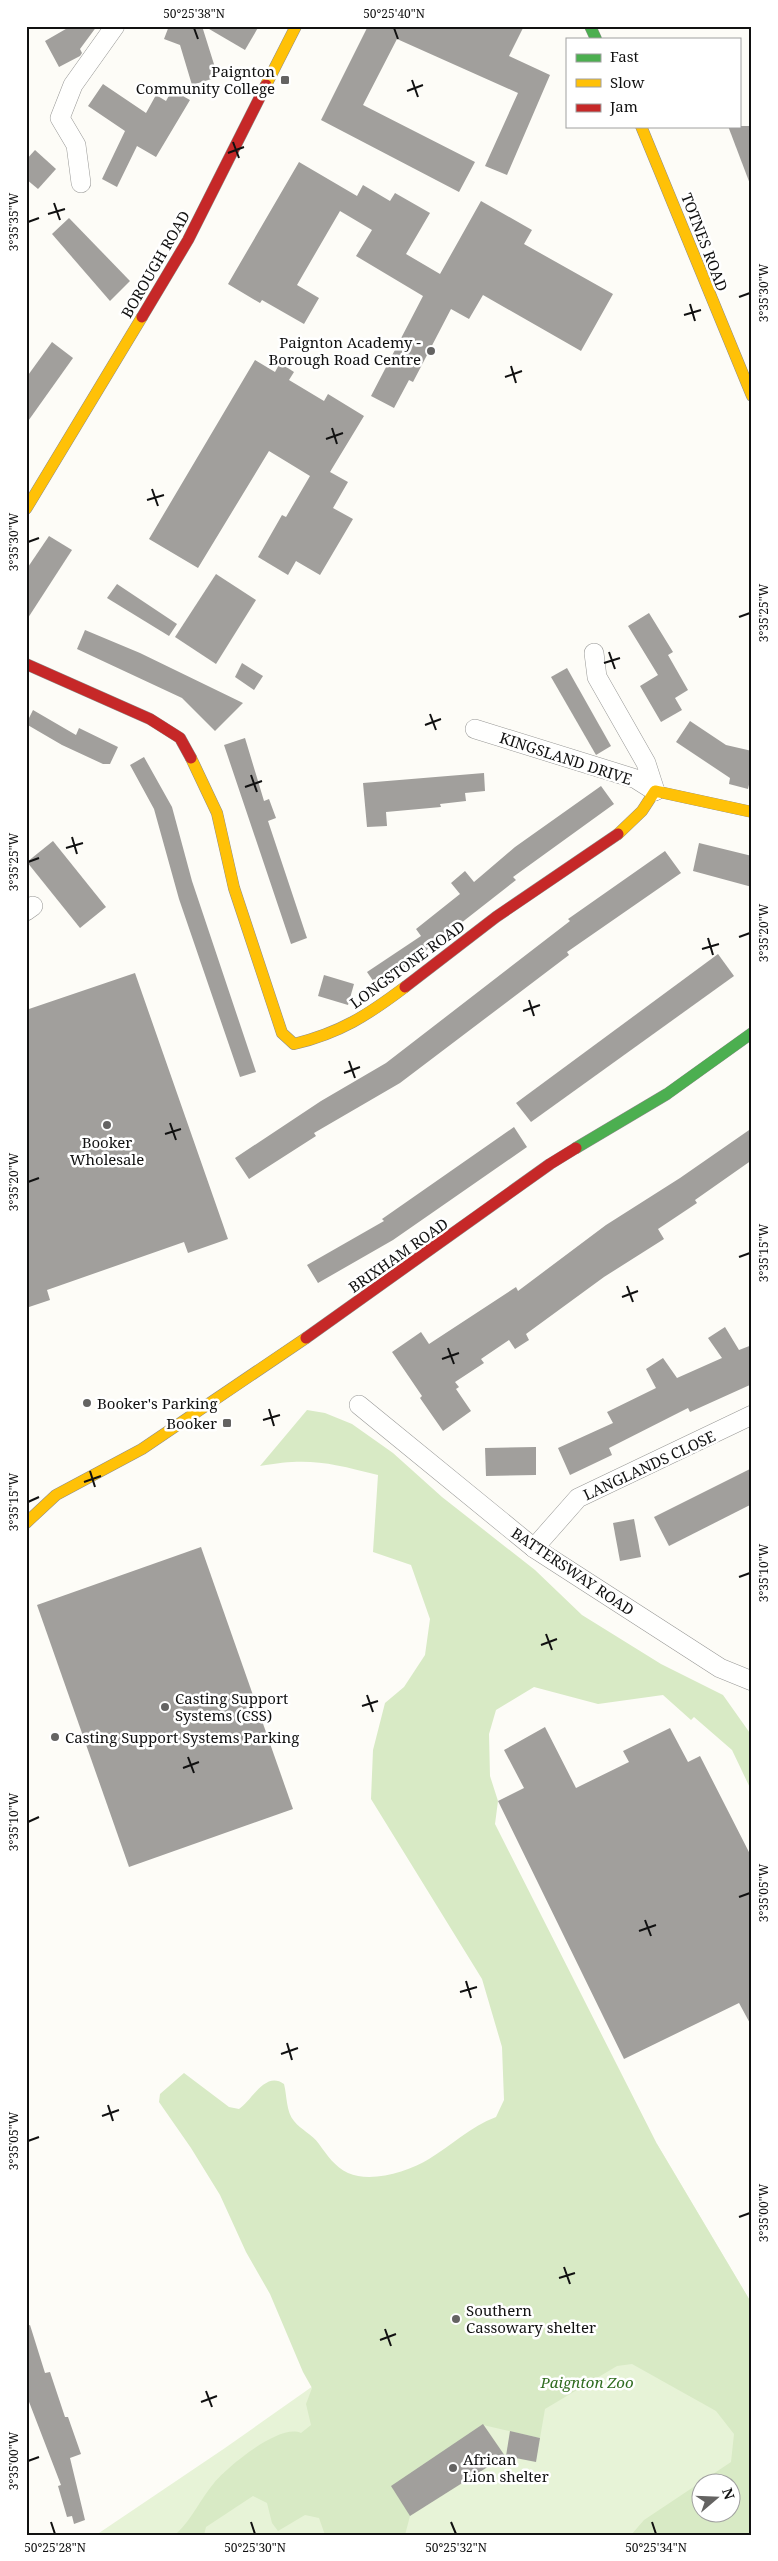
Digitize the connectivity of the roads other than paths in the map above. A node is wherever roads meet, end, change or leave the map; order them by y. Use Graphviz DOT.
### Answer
graph roads {
  1 [pos="115,26"];
  2 [pos="296,26"];
  3 [pos="590,26"];
  4 [pos="596,38"];
  5 [pos="642,128"];
  6 [pos="81,183"];
  7 [pos="752,396"];
  8 [pos="26,509"];
  9 [pos="594,653"];
  10 [pos="26,664"];
  11 [pos="475,729"];
  12 [pos="655,791"];
  13 [pos="752,812"];
  14 [pos="752,1033"];
  15 [pos="359,1404"];
  16 [pos="752,1415"];
  17 [pos="56,1495"];
  18 [pos="34,1499"];
  19 [pos="26,1523"];
  20 [pos="534,1548"];
  21 [pos="752,1681"];
  1 -- 6 [label="street"];
  2 -- 8 [label="main road, BOROUGH ROAD"];
  3 -- 4 [label="main road"];
  5 -- 7 [label="main road, TOTNES ROAD"];
  9 -- 12 [label="street"];
  10 -- 12 [label="main road, LONGSTONE ROAD"];
  11 -- 12 [label="street, KINGSLAND DRIVE"];
  12 -- 13 [label="main road"];
  14 -- 17 [label="main road, BRIXHAM ROAD"];
  15 -- 20 [label="street, BATTERSWAY ROAD"];
  16 -- 20 [label="street, LANGLANDS CLOSE"];
  17 -- 18 [label="main road, BRIXHAM ROAD"];
  17 -- 19 [label="main road, BRIXHAM ROAD"];
  20 -- 21 [label="street, BATTERSWAY ROAD"];
}
